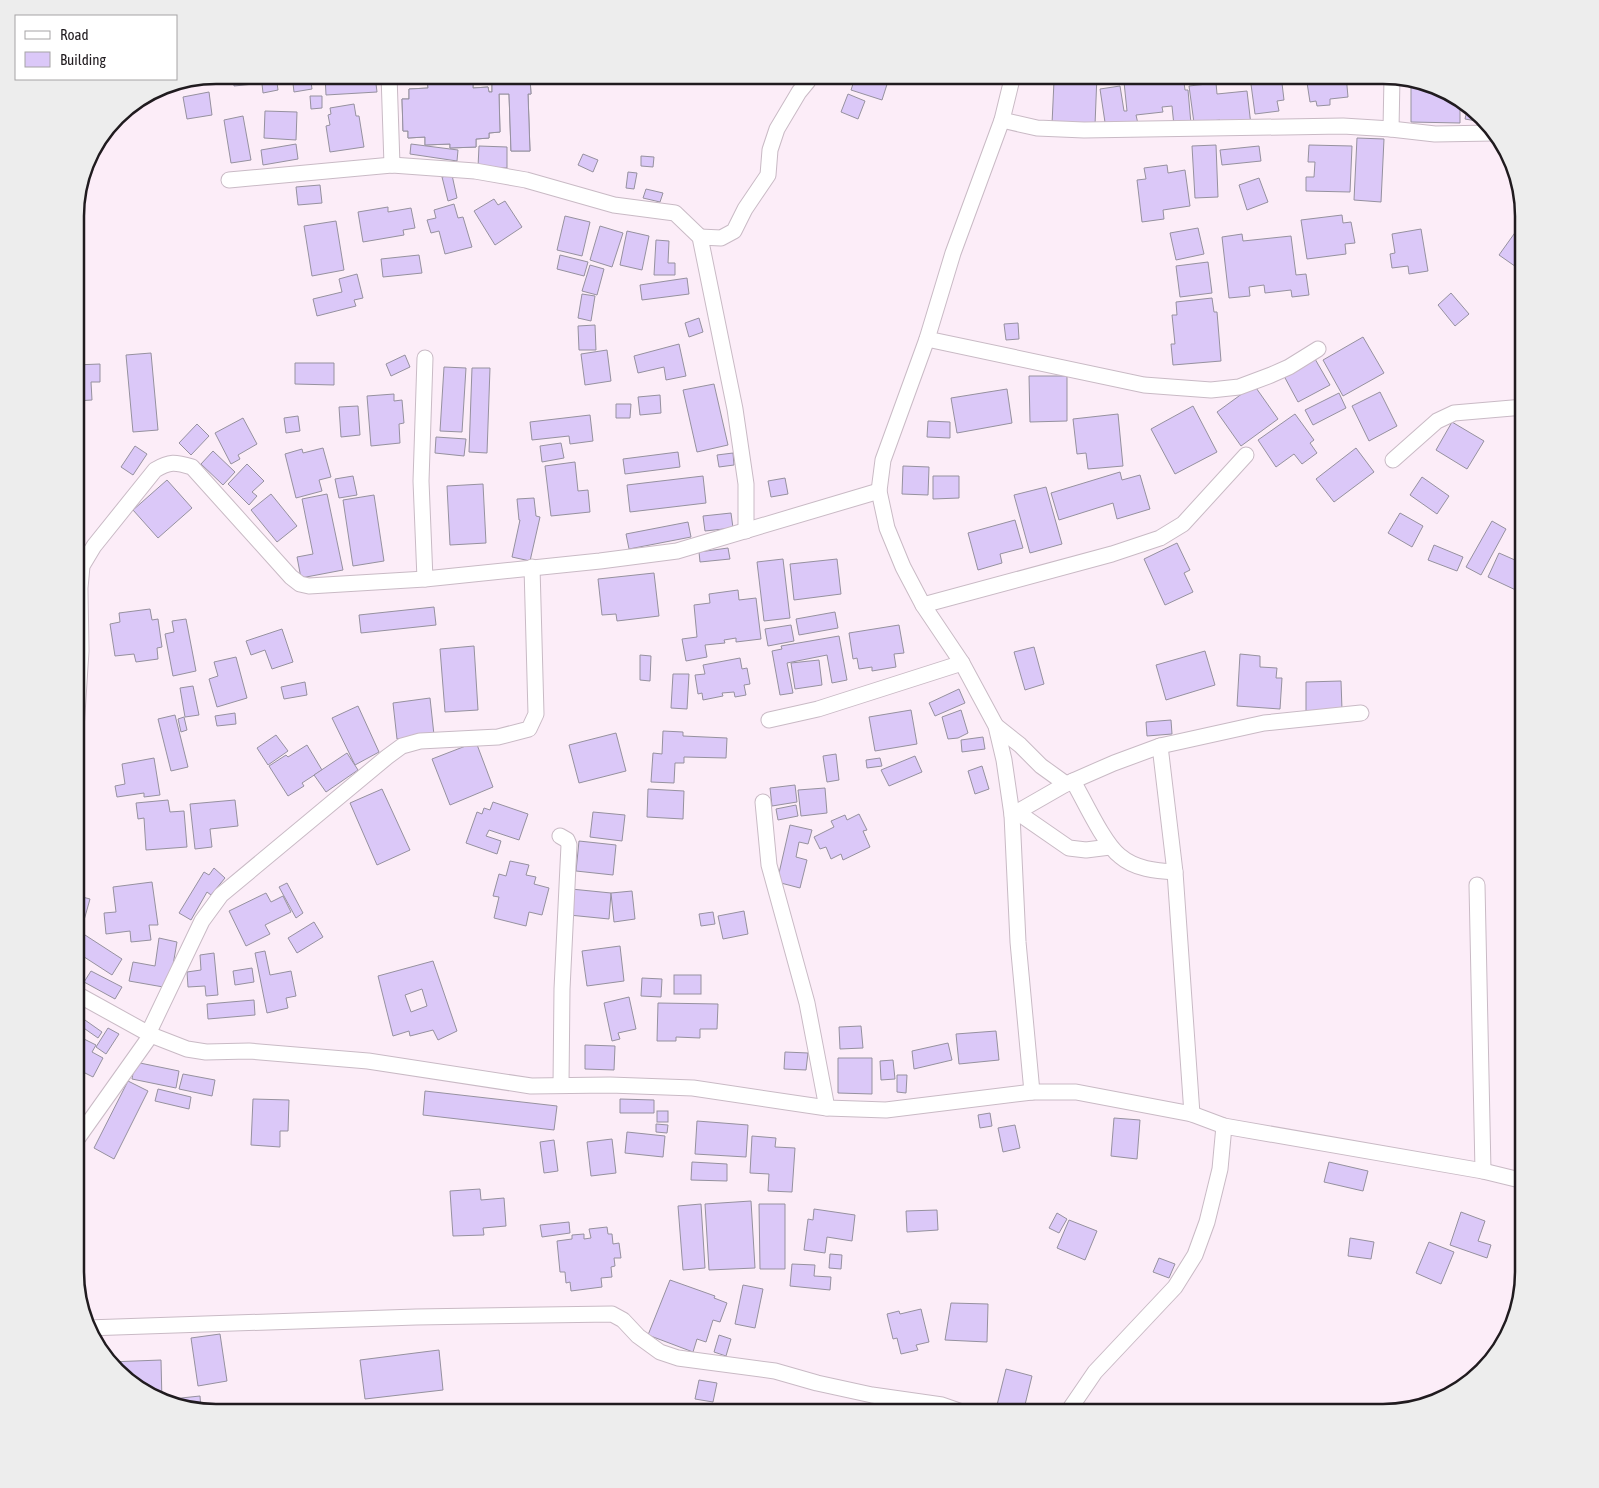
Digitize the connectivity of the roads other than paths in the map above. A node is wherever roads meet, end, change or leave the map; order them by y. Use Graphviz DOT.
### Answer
graph roads {
  1 [pos="389,84"];
  2 [pos="806,84"];
  3 [pos="1011,84"];
  4 [pos="1392,84"];
  5 [pos="1002,120"];
  6 [pos="1391,129"];
  7 [pos="1486,133"];
  8 [pos="392,165"];
  9 [pos="229,180"];
  10 [pos="700,237"];
  11 [pos="927,339"];
  12 [pos="1318,349"];
  13 [pos="425,358"];
  14 [pos="1515,408"];
  15 [pos="1246,455"];
  16 [pos="1393,460"];
  17 [pos="879,491"];
  18 [pos="746,531"];
  19 [pos="84,563"];
  20 [pos="532,567"];
  21 [pos="425,579"];
  22 [pos="923,605"];
  23 [pos="962,663"];
  24 [pos="1361,713"];
  25 [pos="769,720"];
  26 [pos="996,726"];
  27 [pos="1160,746"];
  28 [pos="1069,783"];
  29 [pos="763,802"];
  30 [pos="1015,814"];
  31 [pos="560,836"];
  32 [pos="1110,847"];
  33 [pos="1174,872"];
  34 [pos="1477,885"];
  35 [pos="84,998"];
  36 [pos="150,1034"];
  37 [pos="561,1085"];
  38 [pos="1032,1092"];
  39 [pos="828,1108"];
  40 [pos="1192,1114"];
  41 [pos="1224,1126"];
  42 [pos="84,1129"];
  43 [pos="1483,1171"];
  44 [pos="1515,1179"];
  45 [pos="96,1328"];
  46 [pos="935,1404"];
  47 [pos="1073,1404"];
  1 -- 8 [label="street"];
  2 -- 10 [label="street"];
  3 -- 5 [label="street"];
  4 -- 6 [label="street"];
  5 -- 6 [label="street"];
  5 -- 11 [label="street"];
  6 -- 7 [label="street"];
  8 -- 9 [label="street"];
  8 -- 10 [label="street"];
  10 -- 18 [label="street"];
  11 -- 12 [label="street"];
  11 -- 17 [label="street"];
  13 -- 21 [label="street"];
  14 -- 16 [label="street"];
  15 -- 22 [label="street"];
  17 -- 18 [label="street"];
  17 -- 22 [label="street"];
  18 -- 20 [label="street"];
  19 -- 21 [label="street"];
  20 -- 21 [label="street"];
  20 -- 36 [label="street"];
  22 -- 23 [label="street"];
  23 -- 25 [label="street"];
  23 -- 26 [label="street"];
  24 -- 27 [label="street"];
  26 -- 28 [label="street"];
  26 -- 30 [label="street"];
  27 -- 28 [label="street"];
  27 -- 33 [label="street"];
  28 -- 30 [label="street"];
  28 -- 32 [label="street"];
  29 -- 39 [label="street"];
  30 -- 32 [label="street"];
  30 -- 38 [label="street"];
  31 -- 37 [label="street"];
  32 -- 33 [label="street"];
  33 -- 40 [label="street"];
  34 -- 43 [label="street"];
  35 -- 36 [label="street"];
  36 -- 37 [label="street"];
  36 -- 42 [label="street"];
  37 -- 39 [label="street"];
  38 -- 39 [label="street"];
  38 -- 40 [label="street"];
  40 -- 41 [label="street"];
  41 -- 43 [label="street"];
  41 -- 47 [label="street"];
  43 -- 44 [label="street"];
  45 -- 46 [label="street"];
}
